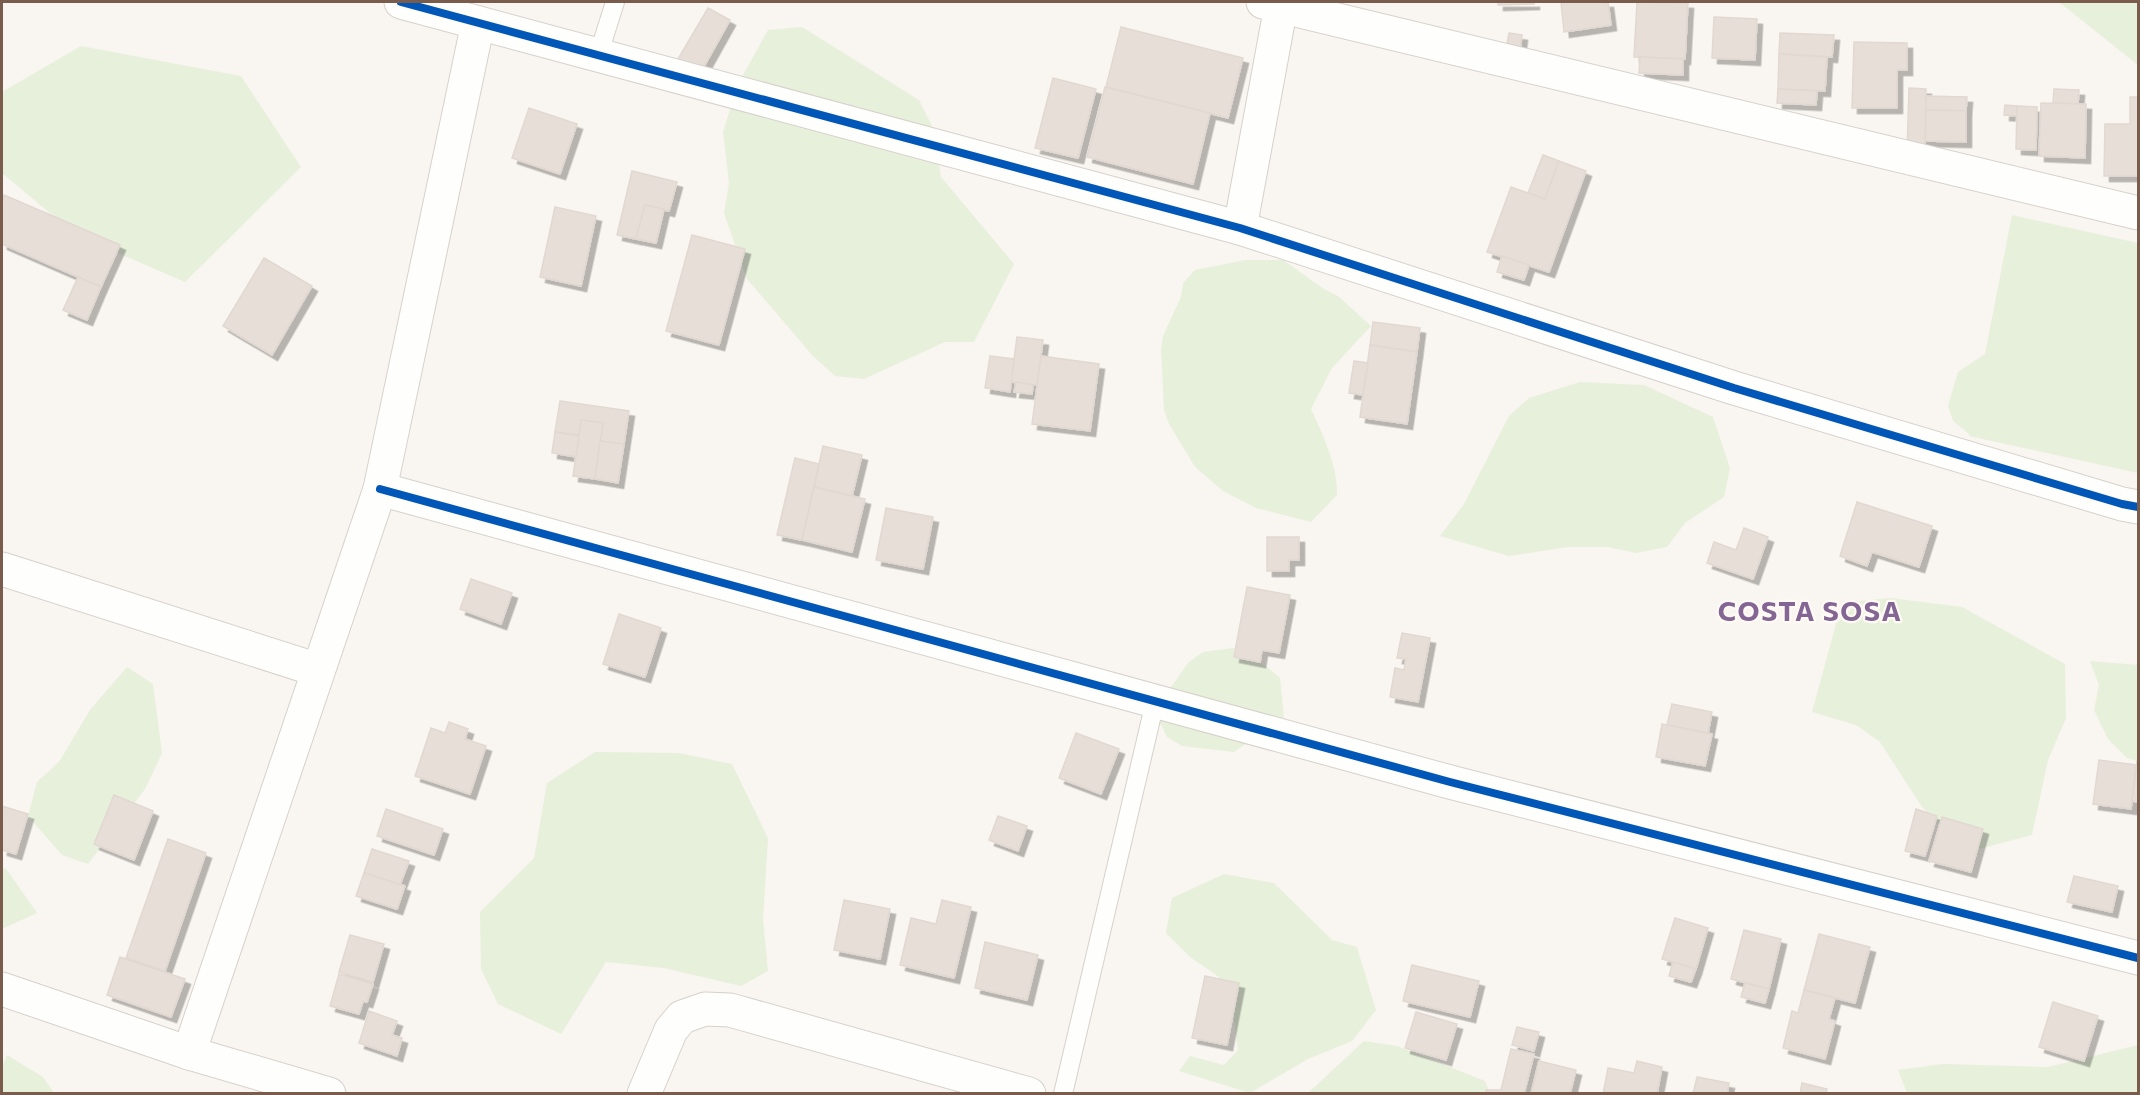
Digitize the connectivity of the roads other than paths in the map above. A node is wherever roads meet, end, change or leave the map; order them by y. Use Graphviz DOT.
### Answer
graph roads {
  1 [pos="401,2"];
  2 [pos="615,2"];
  3 [pos="1272,4"];
  4 [pos="478,23"];
  5 [pos="598,56"];
  6 [pos="2139,213"];
  7 [pos="1240,228"];
  8 [pos="380,489"];
  9 [pos="2139,507"];
  10 [pos="2,568"];
  11 [pos="318,670"];
  12 [pos="1155,702"];
  13 [pos="2139,958"];
  14 [pos="2,990"];
  15 [pos="189,1053"];
  16 [pos="329,1094"];
  17 [pos="644,1094"];
  18 [pos="1029,1094"];
  19 [pos="1063,1094"];
  1 -- 4 [label="street"];
  2 -- 5 [label="lane"];
  3 -- 6 [label="street"];
  3 -- 7 [label="street"];
  4 -- 5 [label="street"];
  4 -- 8 [label="street"];
  5 -- 7 [label="street"];
  7 -- 9 [label="street"];
  8 -- 11 [label="street"];
  8 -- 12 [label="street"];
  10 -- 11 [label="street"];
  11 -- 15 [label="street"];
  12 -- 13 [label="street"];
  12 -- 19 [label="lane"];
  14 -- 15 [label="street"];
  15 -- 16 [label="street"];
  17 -- 18 [label="street"];
}
